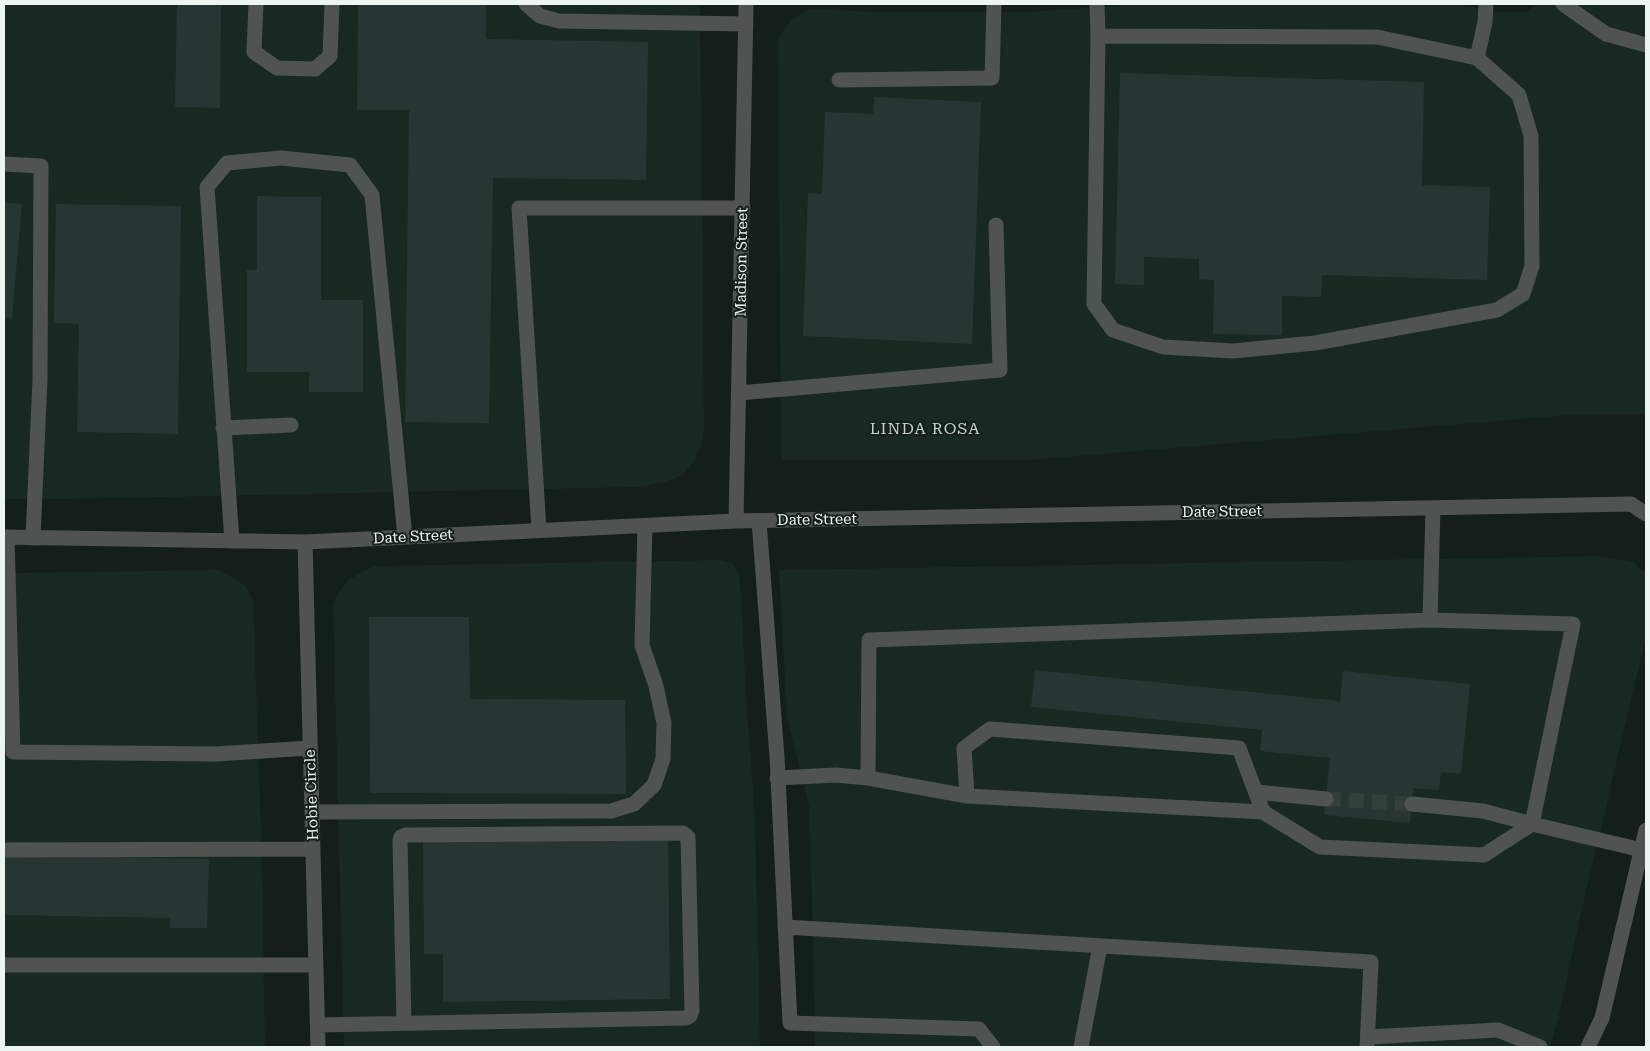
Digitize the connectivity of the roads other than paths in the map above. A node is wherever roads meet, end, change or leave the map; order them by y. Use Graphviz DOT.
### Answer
graph roads {
  1 [pos="256,4"];
  2 [pos="332,4"];
  3 [pos="526,4"];
  4 [pos="746,4"];
  5 [pos="994,4"];
  6 [pos="1097,4"];
  7 [pos="1486,4"];
  8 [pos="1563,4"];
  9 [pos="746,24"];
  10 [pos="1098,36"];
  11 [pos="1646,45"];
  12 [pos="1477,58"];
  13 [pos="839,80"];
  14 [pos="4,164"];
  15 [pos="743,208"];
  16 [pos="996,225"];
  17 [pos="739,394"];
  18 [pos="291,425"];
  19 [pos="223,428"];
  20 [pos="1433,508"];
  21 [pos="1646,514"];
  22 [pos="736,521"];
  23 [pos="759,521"];
  24 [pos="646,526"];
  25 [pos="540,530"];
  26 [pos="6,537"];
  27 [pos="406,537"];
  28 [pos="33,538"];
  29 [pos="232,541"];
  30 [pos="305,542"];
  31 [pos="1430,620"];
  32 [pos="310,748"];
  33 [pos="777,778"];
  34 [pos="868,778"];
  35 [pos="1256,792"];
  36 [pos="967,796"];
  37 [pos="1326,798"];
  38 [pos="1412,804"];
  39 [pos="312,812"];
  40 [pos="392,812"];
  41 [pos="1263,812"];
  42 [pos="1532,824"];
  43 [pos="1646,830"];
  44 [pos="400,841"];
  45 [pos="313,849"];
  46 [pos="4,850"];
  47 [pos="1642,850"];
  48 [pos="785,927"];
  49 [pos="1100,946"];
  50 [pos="4,965"];
  51 [pos="316,965"];
  52 [pos="404,1023"];
  53 [pos="318,1025"];
  54 [pos="1368,1042"];
  55 [pos="318,1047"];
  56 [pos="993,1047"];
  57 [pos="1081,1047"];
  58 [pos="1540,1047"];
  59 [pos="1588,1047"];
  1 -- 2 [label="street"];
  3 -- 9 [label="street"];
  4 -- 9 [label="street, Madison Street"];
  5 -- 13 [label="street"];
  6 -- 10 [label="street"];
  7 -- 12 [label="street"];
  8 -- 11 [label="street"];
  9 -- 15 [label="street, Madison Street"];
  10 -- 12 [label="street"];
  10 -- 12 [label="street"];
  14 -- 28 [label="street"];
  15 -- 17 [label="street, Madison Street"];
  15 -- 25 [label="street"];
  16 -- 17 [label="street"];
  17 -- 22 [label="street, Madison Street"];
  18 -- 19 [label="street"];
  19 -- 27 [label="street"];
  19 -- 29 [label="street"];
  20 -- 21 [label="street, Date Street"];
  20 -- 23 [label="street, Date Street"];
  20 -- 31 [label="street"];
  22 -- 23 [label="street, Date Street"];
  22 -- 24 [label="street, Date Street"];
  23 -- 33 [label="street"];
  24 -- 25 [label="street, Date Street"];
  24 -- 40 [label="street"];
  25 -- 27 [label="street, Date Street"];
  26 -- 28 [label="street, Date Street"];
  26 -- 32 [label="street"];
  27 -- 30 [label="street, Date Street"];
  28 -- 29 [label="street, Date Street"];
  29 -- 30 [label="street, Date Street"];
  30 -- 32 [label="street, Hobie Circle"];
  31 -- 34 [label="street"];
  31 -- 42 [label="street"];
  32 -- 39 [label="street, Hobie Circle"];
  33 -- 34 [label="street"];
  33 -- 48 [label="street"];
  34 -- 36 [label="street"];
  35 -- 36 [label="street"];
  35 -- 37 [label="street"];
  35 -- 41 [label="street"];
  36 -- 41 [label="street"];
  38 -- 42 [label="street"];
  39 -- 40 [label="street"];
  39 -- 45 [label="street, Hobie Circle"];
  40 -- 44 [label="street"];
  41 -- 42 [label="street"];
  42 -- 47 [label="street"];
  43 -- 47 [label="street"];
  44 -- 52 [label="street"];
  44 -- 52 [label="street"];
  45 -- 46 [label="street"];
  45 -- 51 [label="street, Hobie Circle"];
  47 -- 59 [label="street"];
  48 -- 49 [label="street"];
  48 -- 56 [label="street"];
  49 -- 54 [label="street"];
  49 -- 57 [label="street"];
  50 -- 51 [label="street"];
  51 -- 53 [label="street, Hobie Circle"];
  52 -- 53 [label="street"];
  53 -- 55 [label="street, Hobie Circle"];
  54 -- 58 [label="street"];
}
